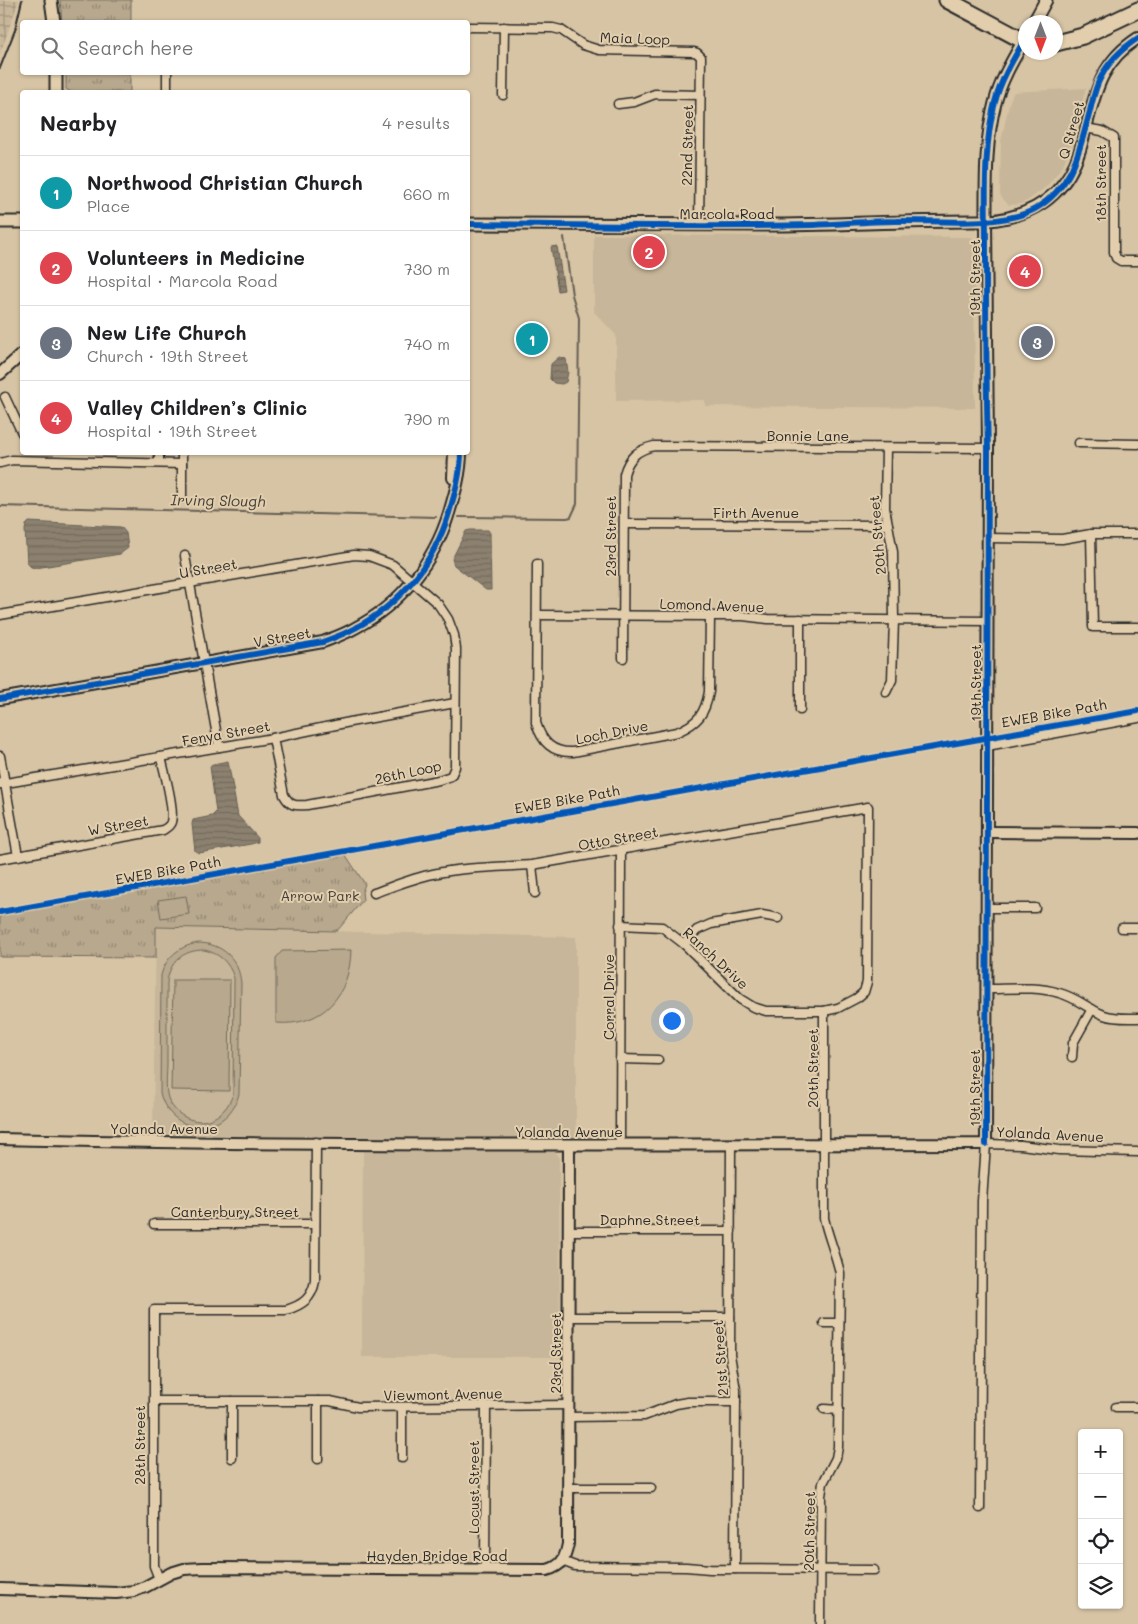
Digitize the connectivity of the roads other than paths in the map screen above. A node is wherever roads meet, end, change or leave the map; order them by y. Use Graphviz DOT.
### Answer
graph roads {
  1 [pos="51,0"];
  2 [pos="947,0"];
  3 [pos="1046,0"];
  4 [pos="1138,10"];
  5 [pos="1038,15"];
  6 [pos="54,20"];
  7 [pos="470,27"];
  8 [pos="504,27"];
  9 [pos="1018,36"];
  10 [pos="1138,38"];
  11 [pos="1063,42"];
  12 [pos="1018,50"];
  13 [pos="56,75"];
  14 [pos="167,75"];
  15 [pos="56,90"];
  16 [pos="167,90"];
  17 [pos="700,94"];
  18 [pos="503,95"];
  19 [pos="618,104"];
  20 [pos="1085,128"];
  21 [pos="986,221"];
  22 [pos="0,222"];
  23 [pos="20,222"];
  24 [pos="470,224"];
  25 [pos="699,226"];
  26 [pos="1138,261"];
  27 [pos="20,356"];
  28 [pos="0,374"];
  29 [pos="5,397"];
  30 [pos="19,419"];
  31 [pos="1079,443"];
  32 [pos="1138,444"];
  33 [pos="886,448"];
  34 [pos="988,448"];
  35 [pos="160,455"];
  36 [pos="182,455"];
  37 [pos="454,455"];
  38 [pos="461,455"];
  39 [pos="28,457"];
  40 [pos="630,458"];
  41 [pos="0,463"];
  42 [pos="160,463"];
  43 [pos="182,464"];
  44 [pos="182,498"];
  45 [pos="453,499"];
  46 [pos="624,524"];
  47 [pos="888,525"];
  48 [pos="1091,534"];
  49 [pos="1138,534"];
  50 [pos="988,538"];
  51 [pos="185,556"];
  52 [pos="537,564"];
  53 [pos="413,582"];
  54 [pos="190,583"];
  55 [pos="537,615"];
  56 [pos="623,615"];
  57 [pos="0,616"];
  58 [pos="710,616"];
  59 [pos="800,619"];
  60 [pos="894,620"];
  61 [pos="988,621"];
  62 [pos="1138,627"];
  63 [pos="623,658"];
  64 [pos="204,663"];
  65 [pos="886,692"];
  66 [pos="0,699"];
  67 [pos="455,703"];
  68 [pos="800,710"];
  69 [pos="1138,718"];
  70 [pos="273,738"];
  71 [pos="987,746"];
  72 [pos="218,747"];
  73 [pos="0,756"];
  74 [pos="161,757"];
  75 [pos="2,784"];
  76 [pos="868,807"];
  77 [pos="987,832"];
  78 [pos="1138,833"];
  79 [pos="621,850"];
  80 [pos="18,856"];
  81 [pos="0,859"];
  82 [pos="532,865"];
  83 [pos="374,893"];
  84 [pos="535,893"];
  85 [pos="986,908"];
  86 [pos="1035,908"];
  87 [pos="778,918"];
  88 [pos="620,925"];
  89 [pos="1122,928"];
  90 [pos="1138,928"];
  91 [pos="684,944"];
  92 [pos="986,989"];
  93 [pos="1092,1009"];
  94 [pos="824,1012"];
  95 [pos="1138,1018"];
  96 [pos="1072,1058"];
  97 [pos="620,1059"];
  98 [pos="658,1060"];
  99 [pos="0,1138"];
  100 [pos="316,1142"];
  101 [pos="731,1144"];
  102 [pos="824,1144"];
  103 [pos="986,1144"];
  104 [pos="569,1145"];
  105 [pos="620,1145"];
  106 [pos="1138,1152"];
  107 [pos="154,1224"];
  108 [pos="315,1224"];
  109 [pos="569,1231"];
  110 [pos="731,1231"];
  111 [pos="570,1317"];
  112 [pos="730,1317"];
  113 [pos="839,1323"];
  114 [pos="824,1324"];
  115 [pos="155,1401"];
  116 [pos="232,1401"];
  117 [pos="318,1401"];
  118 [pos="736,1402"];
  119 [pos="486,1405"];
  120 [pos="569,1405"];
  121 [pos="1116,1407"];
  122 [pos="1138,1407"];
  123 [pos="402,1408"];
  124 [pos="824,1409"];
  125 [pos="839,1410"];
  126 [pos="569,1417"];
  127 [pos="232,1458"];
  128 [pos="402,1458"];
  129 [pos="318,1459"];
  130 [pos="569,1488"];
  131 [pos="650,1488"];
  132 [pos="980,1508"];
  133 [pos="562,1561"];
  134 [pos="485,1568"];
  135 [pos="735,1569"];
  136 [pos="820,1570"];
  137 [pos="874,1570"];
  138 [pos="159,1579"];
  139 [pos="0,1589"];
  140 [pos="820,1624"];
  1 -- 6 [label="main road"];
  2 -- 9 [label="highway"];
  3 -- 5 [label="main road"];
  4 -- 11 [label="highway"];
  7 -- 8 [label="street, Maia Loop"];
  8 -- 17 [label="street, Maia Loop"];
  8 -- 18 [label="street"];
  10 -- 20 [label="street, Q Street"];
  12 -- 21 [label="main road"];
  13 -- 15 [label="main road"];
  14 -- 16 [label="street"];
  17 -- 19 [label="street"];
  17 -- 25 [label="street, 22nd Street"];
  20 -- 21 [label="street, Q Street"];
  20 -- 26 [label="street, 18th Street"];
  21 -- 25 [label="main road, Marcola Road"];
  21 -- 34 [label="street, 19th Street"];
  22 -- 23 [label="main road"];
  24 -- 25 [label="main road, Marcola Road"];
  27 -- 28 [label="street"];
  29 -- 30 [label="street"];
  31 -- 32 [label="street"];
  33 -- 34 [label="street, Bonnie Lane"];
  33 -- 40 [label="street, Bonnie Lane"];
  33 -- 47 [label="street, 20th Street"];
  34 -- 50 [label="street, 19th Street"];
  35 -- 42 [label="street"];
  36 -- 43 [label="street"];
  37 -- 45 [label="street, V Street"];
  38 -- 45 [label="street, V Street"];
  39 -- 41 [label="street"];
  39 -- 42 [label="street"];
  40 -- 46 [label="street, 23rd Street"];
  42 -- 43 [label="street"];
  43 -- 44 [label="street"];
  45 -- 53 [label="street, V Street"];
  46 -- 47 [label="street, Firth Avenue"];
  46 -- 56 [label="street, 23rd Street"];
  47 -- 60 [label="street, 20th Street"];
  48 -- 49 [label="street"];
  48 -- 50 [label="street"];
  48 -- 62 [label="street"];
  50 -- 61 [label="street, 19th Street"];
  51 -- 54 [label="street"];
  52 -- 55 [label="street, Loch Drive"];
  53 -- 54 [label="street, U Street"];
  53 -- 64 [label="street, V Street"];
  53 -- 67 [label="street, 26th Loop"];
  54 -- 57 [label="street, U Street"];
  54 -- 64 [label="street"];
  55 -- 56 [label="street, Lomond Avenue"];
  55 -- 58 [label="street, Loch Drive"];
  56 -- 58 [label="street, Lomond Avenue"];
  56 -- 63 [label="street"];
  58 -- 59 [label="street, Lomond Avenue"];
  59 -- 60 [label="street, Lomond Avenue"];
  59 -- 68 [label="street"];
  60 -- 61 [label="street, Lomond Avenue"];
  60 -- 65 [label="street"];
  61 -- 71 [label="street, 19th Street"];
  64 -- 66 [label="street, V Street"];
  64 -- 72 [label="street"];
  67 -- 70 [label="street, Fenya Street"];
  67 -- 70 [label="street, 26th Loop"];
  69 -- 71 [label="street"];
  70 -- 72 [label="street, Fenya Street"];
  71 -- 77 [label="street, 19th Street"];
  72 -- 74 [label="street, Fenya Street"];
  73 -- 75 [label="street"];
  74 -- 75 [label="street, Fenya Street"];
  74 -- 80 [label="street, W Street"];
  75 -- 80 [label="street"];
  76 -- 79 [label="street, Otto Street"];
  76 -- 94 [label="street, 20th Street"];
  77 -- 78 [label="street"];
  77 -- 85 [label="street, 19th Street"];
  79 -- 82 [label="street, Otto Street"];
  79 -- 88 [label="street, Corral Drive"];
  80 -- 81 [label="street, W Street"];
  82 -- 83 [label="street, Otto Street"];
  82 -- 84 [label="street"];
  85 -- 86 [label="street"];
  85 -- 92 [label="street, 19th Street"];
  87 -- 91 [label="street"];
  88 -- 91 [label="street, Ranch Drive"];
  88 -- 97 [label="street, Corral Drive"];
  89 -- 90 [label="street"];
  91 -- 94 [label="street, Ranch Drive"];
  92 -- 93 [label="street"];
  92 -- 103 [label="street, 19th Street"];
  93 -- 95 [label="street"];
  93 -- 96 [label="street"];
  94 -- 102 [label="street, 20th Street"];
  97 -- 98 [label="street"];
  97 -- 105 [label="street, Corral Drive"];
  99 -- 100 [label="street, Yolanda Avenue"];
  100 -- 104 [label="street, Yolanda Avenue"];
  100 -- 108 [label="street"];
  101 -- 102 [label="street, Yolanda Avenue"];
  101 -- 105 [label="street, Yolanda Avenue"];
  101 -- 110 [label="street, 21st Street"];
  102 -- 103 [label="street, Yolanda Avenue"];
  102 -- 113 [label="street, 20th Street"];
  103 -- 106 [label="street, Yolanda Avenue"];
  103 -- 132 [label="street, 19th Street"];
  104 -- 105 [label="street, Yolanda Avenue"];
  104 -- 109 [label="street, 23rd Street"];
  107 -- 108 [label="street, Canterbury Street"];
  108 -- 115 [label="street, 28th Street"];
  109 -- 110 [label="street, Daphne Street"];
  109 -- 111 [label="street, 23rd Street"];
  110 -- 112 [label="street, 21st Street"];
  111 -- 112 [label="street"];
  111 -- 120 [label="street, 23rd Street"];
  112 -- 118 [label="street, 21st Street"];
  113 -- 114 [label="street"];
  113 -- 125 [label="street, 20th Street"];
  115 -- 116 [label="street, Viewmont Avenue"];
  115 -- 138 [label="street, 28th Street"];
  116 -- 117 [label="street, Viewmont Avenue"];
  116 -- 127 [label="street"];
  117 -- 123 [label="street, Viewmont Avenue"];
  117 -- 129 [label="street"];
  118 -- 126 [label="street"];
  118 -- 135 [label="street, 21st Street"];
  119 -- 120 [label="street, Viewmont Avenue"];
  119 -- 123 [label="street, Viewmont Avenue"];
  119 -- 134 [label="street, Locust Street"];
  120 -- 126 [label="street, 23rd Street"];
  121 -- 122 [label="street"];
  123 -- 128 [label="street"];
  124 -- 125 [label="street"];
  125 -- 136 [label="street, 20th Street"];
  126 -- 130 [label="street, 23rd Street"];
  130 -- 131 [label="street"];
  130 -- 133 [label="street, 23rd Street"];
  133 -- 134 [label="street, Hayden Bridge Road"];
  133 -- 135 [label="street"];
  134 -- 138 [label="street, Hayden Bridge Road"];
  135 -- 136 [label="street"];
  136 -- 137 [label="street"];
  136 -- 140 [label="street, 20th Street"];
  138 -- 139 [label="street, Hayden Bridge Road"];
}
